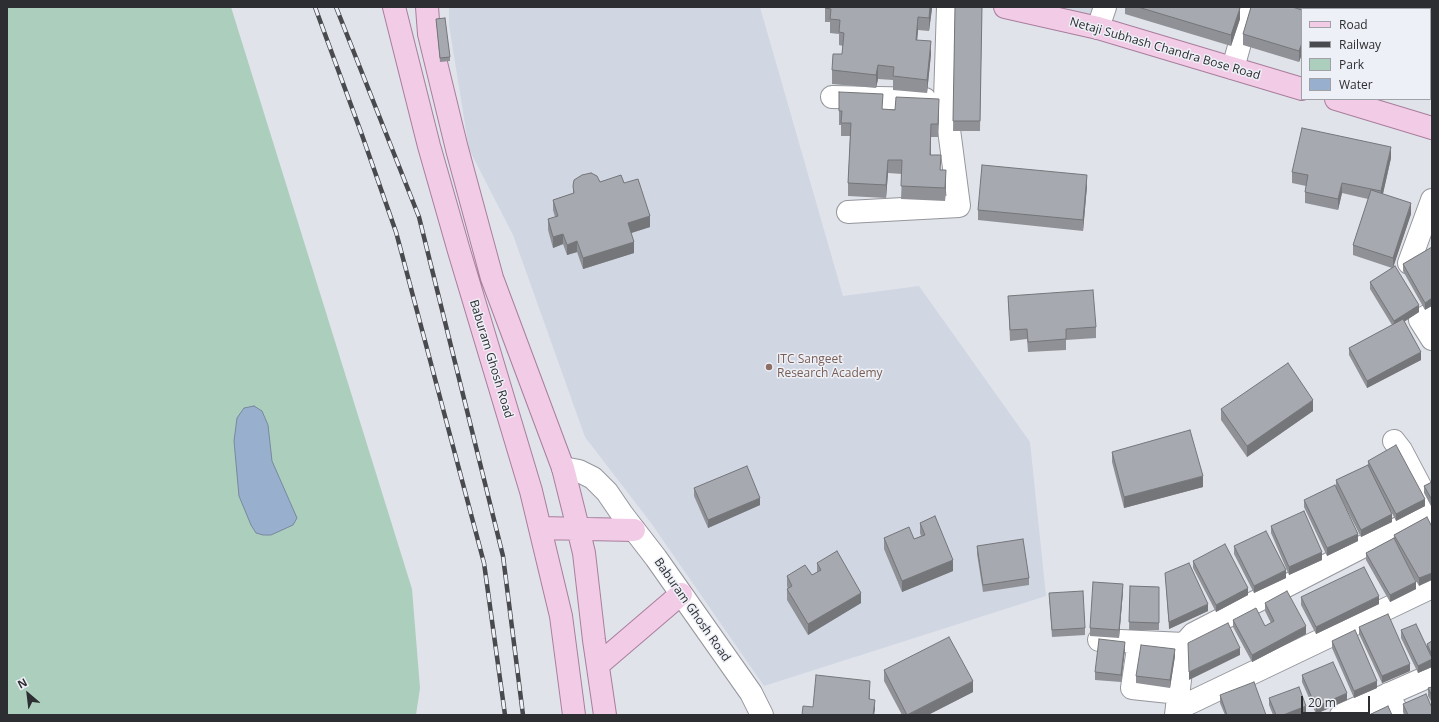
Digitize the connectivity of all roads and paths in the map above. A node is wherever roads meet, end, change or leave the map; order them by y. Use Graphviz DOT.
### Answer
graph roads {
  1 [pos="394,7"];
  2 [pos="426,7"];
  3 [pos="948,7"];
  4 [pos="1005,7"];
  5 [pos="1105,7"];
  6 [pos="1250,7"];
  7 [pos="1098,28"];
  8 [pos="1233,68"];
  9 [pos="1301,89"];
  10 [pos="832,97"];
  11 [pos="944,99"];
  12 [pos="1339,100"];
  13 [pos="1432,128"];
  14 [pos="1432,200"];
  15 [pos="848,212"];
  16 [pos="1409,263"];
  17 [pos="1432,313"];
  18 [pos="512,332"];
  19 [pos="1432,339"];
  20 [pos="485,340"];
  21 [pos="1394,440"];
  22 [pos="563,468"];
  23 [pos="1426,483"];
  24 [pos="1430,516"];
  25 [pos="540,528"];
  26 [pos="578,528"];
  27 [pos="634,530"];
  28 [pos="1432,587"];
  29 [pos="681,594"];
  30 [pos="1099,640"];
  31 [pos="1139,642"];
  32 [pos="1184,644"];
  33 [pos="598,665"];
  34 [pos="1432,675"];
  35 [pos="1388,694"];
  36 [pos="1178,705"];
  37 [pos="574,715"];
  38 [pos="605,715"];
  39 [pos="762,715"];
  40 [pos="1341,715"];
  41 [pos="1399,715"];
  1 -- 20 [label="main road, Baburam Ghosh Road"];
  2 -- 18 [label="main road"];
  3 -- 11 [label="street"];
  4 -- 7 [label="main road, Netaji Subhash Chandra Bose Road"];
  5 -- 7 [label="street"];
  6 -- 8 [label="street"];
  7 -- 8 [label="main road, Netaji Subhash Chandra Bose Road"];
  8 -- 9 [label="main road, Netaji Subhash Chandra Bose Road"];
  10 -- 11 [label="street"];
  11 -- 15 [label="street"];
  12 -- 13 [label="main road"];
  14 -- 16 [label="street"];
  17 -- 19 [label="street"];
  18 -- 20 [label="main road"];
  18 -- 22 [label="main road"];
  20 -- 25 [label="main road, Baburam Ghosh Road"];
  21 -- 23 [label="street"];
  22 -- 26 [label="main road"];
  22 -- 27 [label="street, Baburam Ghosh Road"];
  23 -- 24 [label="street"];
  24 -- 32 [label="street"];
  25 -- 26 [label="main road"];
  25 -- 37 [label="main road, Baburam Ghosh Road"];
  26 -- 27 [label="main road"];
  26 -- 33 [label="main road"];
  27 -- 29 [label="street, Baburam Ghosh Road"];
  28 -- 36 [label="street"];
  29 -- 33 [label="main road"];
  29 -- 39 [label="street, Baburam Ghosh Road"];
  30 -- 31 [label="street"];
  31 -- 32 [label="street"];
  31 -- 36 [label="street"];
  32 -- 36 [label="street"];
  33 -- 38 [label="main road"];
  34 -- 35 [label="street"];
  35 -- 40 [label="street"];
  35 -- 41 [label="street"];
}
